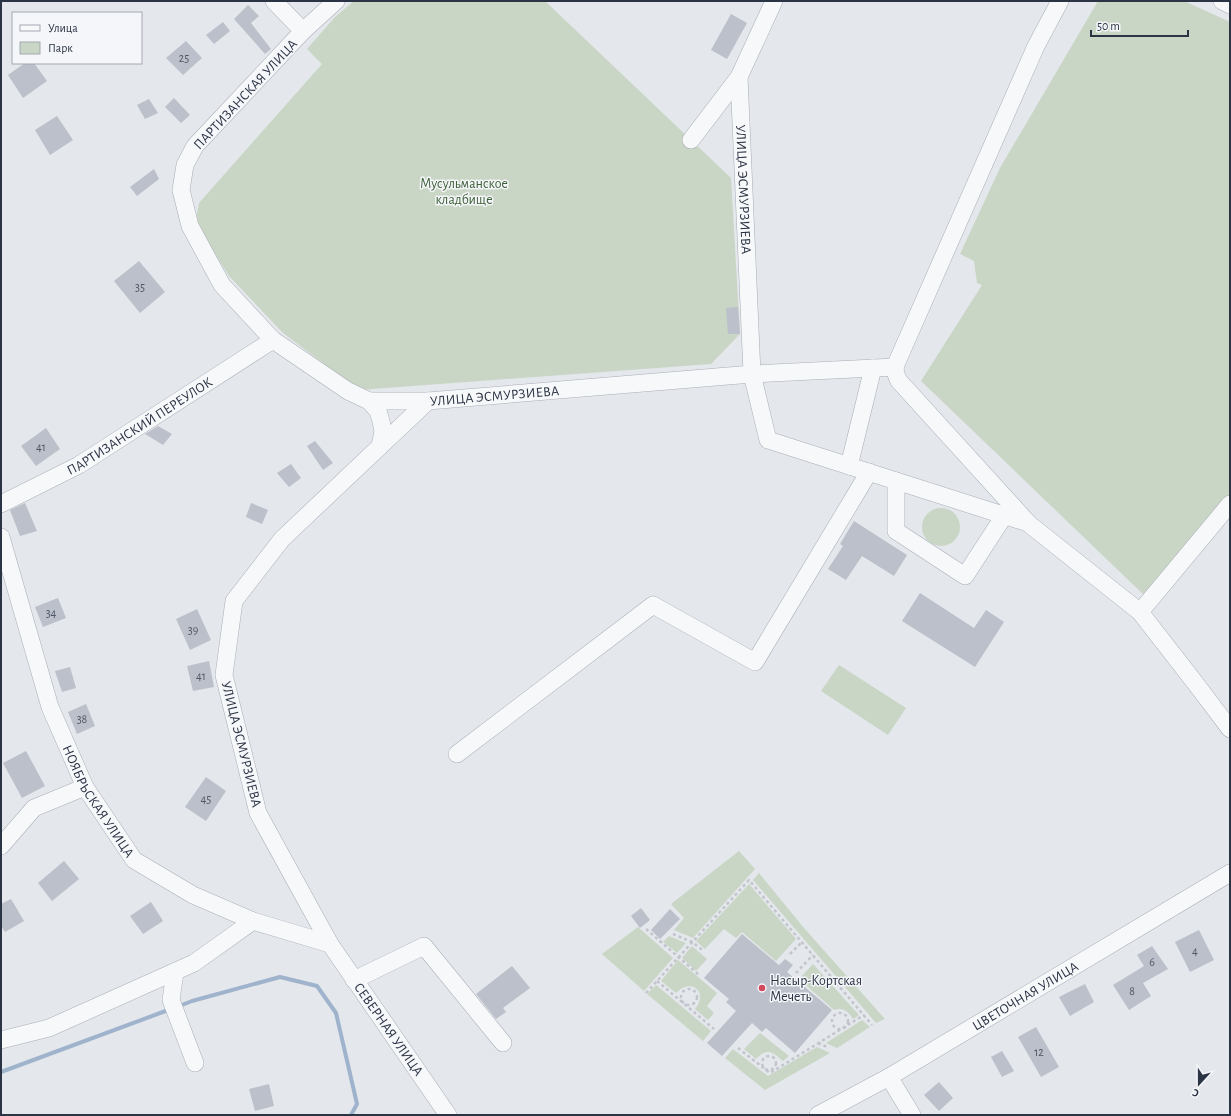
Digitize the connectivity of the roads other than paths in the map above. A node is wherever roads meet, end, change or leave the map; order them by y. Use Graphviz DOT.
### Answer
graph roads {
  1 [pos="274,1"];
  2 [pos="336,1"];
  3 [pos="774,1"];
  4 [pos="1060,1"];
  5 [pos="1222,1"];
  6 [pos="1230,5"];
  7 [pos="303,31"];
  8 [pos="739,77"];
  9 [pos="691,140"];
  10 [pos="273,340"];
  11 [pos="895,367"];
  12 [pos="873,368"];
  13 [pos="752,374"];
  14 [pos="369,401"];
  15 [pos="428,401"];
  16 [pos="380,446"];
  17 [pos="849,466"];
  18 [pos="869,472"];
  19 [pos="896,481"];
  20 [pos="1,504"];
  21 [pos="1230,504"];
  22 [pos="1004,516"];
  23 [pos="1029,524"];
  24 [pos="1,537"];
  25 [pos="1140,612"];
  26 [pos="1230,729"];
  27 [pos="457,754"];
  28 [pos="85,787"];
  29 [pos="1,846"];
  30 [pos="1230,873"];
  31 [pos="253,921"];
  32 [pos="330,944"];
  33 [pos="175,972"];
  34 [pos="354,980"];
  35 [pos="1,1040"];
  36 [pos="503,1043"];
  37 [pos="195,1063"];
  38 [pos="889,1077"];
  39 [pos="446,1115"];
  40 [pos="818,1115"];
  41 [pos="912,1115"];
  1 -- 7 [label="street"];
  2 -- 7 [label="street, ПАРТИЗАНСКАЯ УЛИЦА"];
  3 -- 8 [label="street, УЛИЦА ЭСМУРЗИЕВА"];
  4 -- 11 [label="street"];
  5 -- 6 [label="street"];
  7 -- 10 [label="street, ПАРТИЗАНСКАЯ УЛИЦА"];
  8 -- 9 [label="street"];
  8 -- 13 [label="street, УЛИЦА ЭСМУРЗИЕВА"];
  10 -- 14 [label="street, ПАРТИЗАНСКАЯ УЛИЦА"];
  10 -- 20 [label="street, ПАРТИЗАНСКИЙ ПЕРЕУЛОК"];
  11 -- 12 [label="street"];
  11 -- 23 [label="street"];
  12 -- 13 [label="street"];
  12 -- 17 [label="street"];
  13 -- 15 [label="street, УЛИЦА ЭСМУРЗИЕВА"];
  13 -- 17 [label="street"];
  14 -- 15 [label="street"];
  14 -- 16 [label="street"];
  15 -- 16 [label="street, УЛИЦА ЭСМУРЗИЕВА"];
  16 -- 32 [label="street, УЛИЦА ЭСМУРЗИЕВА"];
  17 -- 18 [label="street"];
  18 -- 19 [label="street"];
  18 -- 27 [label="street"];
  19 -- 22 [label="street"];
  19 -- 22 [label="street"];
  21 -- 25 [label="street"];
  22 -- 23 [label="street"];
  23 -- 25 [label="street"];
  24 -- 28 [label="street, НОЯБРЬСКАЯ УЛИЦА"];
  25 -- 26 [label="street"];
  28 -- 29 [label="street"];
  28 -- 31 [label="street, НОЯБРЬСКАЯ УЛИЦА"];
  30 -- 38 [label="street, ЦВЕТОЧНАЯ УЛИЦА"];
  31 -- 32 [label="street, НОЯБРЬСКАЯ УЛИЦА"];
  31 -- 33 [label="street"];
  32 -- 34 [label="street, СЕВЕРНАЯ УЛИЦА"];
  33 -- 35 [label="street"];
  33 -- 37 [label="street"];
  34 -- 36 [label="street"];
  34 -- 39 [label="street, СЕВЕРНАЯ УЛИЦА"];
  38 -- 40 [label="street, ЦВЕТОЧНАЯ УЛИЦА"];
  38 -- 41 [label="street"];
}
